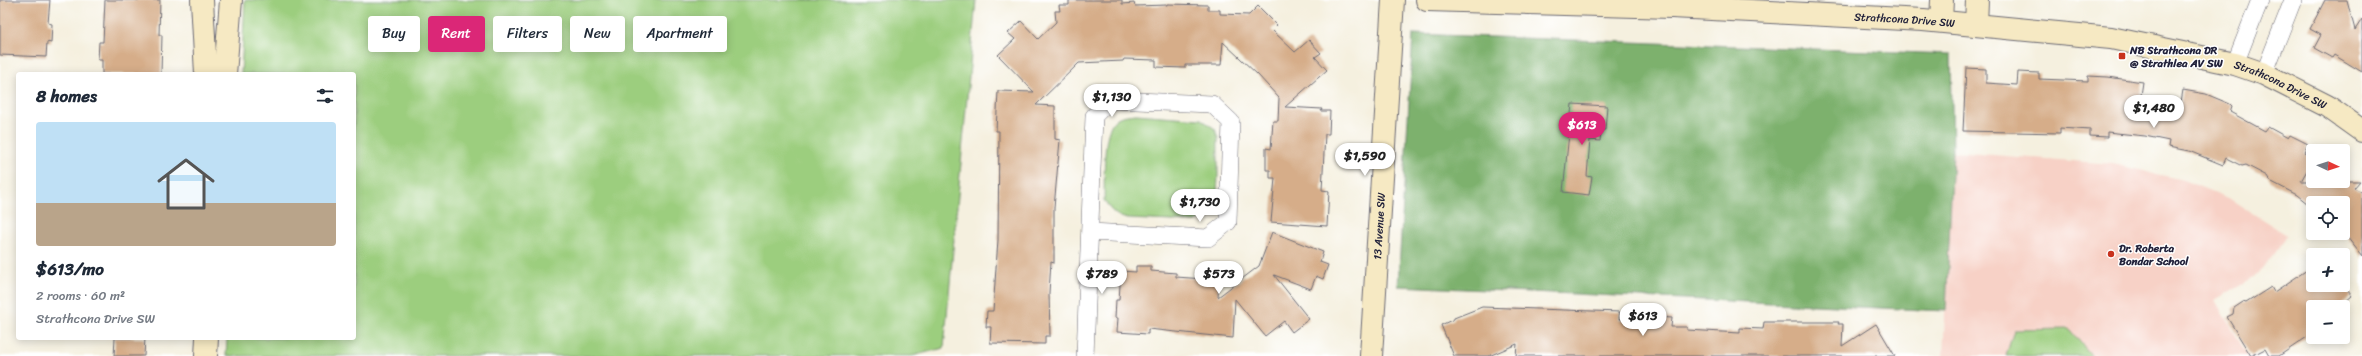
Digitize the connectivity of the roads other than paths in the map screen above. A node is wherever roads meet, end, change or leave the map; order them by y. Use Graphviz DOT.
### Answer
graph roads {
  1 [pos="202,0"];
  2 [pos="231,0"];
  3 [pos="1393,0"];
  4 [pos="1427,0"];
  5 [pos="1942,0"];
  6 [pos="1977,0"];
  7 [pos="2260,0"];
  8 [pos="2293,0"];
  9 [pos="1672,4"];
  10 [pos="1941,21"];
  11 [pos="1976,24"];
  12 [pos="2235,64"];
  13 [pos="206,72"];
  14 [pos="224,72"];
  15 [pos="2264,74"];
  16 [pos="2362,131"];
  17 [pos="1090,232"];
  18 [pos="207,340"];
  19 [pos="206,356"];
  20 [pos="1085,356"];
  21 [pos="1371,356"];
  1 -- 13 [label="street"];
  2 -- 14 [label="street"];
  3 -- 21 [label="street, 13 Avenue SW"];
  4 -- 9 [label="street, Strathcona Drive SW"];
  5 -- 10 [label="street"];
  6 -- 11 [label="street"];
  7 -- 12 [label="street"];
  8 -- 15 [label="street"];
  9 -- 10 [label="street, Strathcona Drive SW"];
  10 -- 11 [label="street, Strathcona Drive SW"];
  11 -- 12 [label="street, Strathcona Drive SW"];
  12 -- 15 [label="street, Strathcona Drive SW"];
  15 -- 16 [label="street, Strathcona Drive SW"];
  17 -- 17 [label="street"];
  17 -- 20 [label="street"];
  18 -- 19 [label="street"];
}
